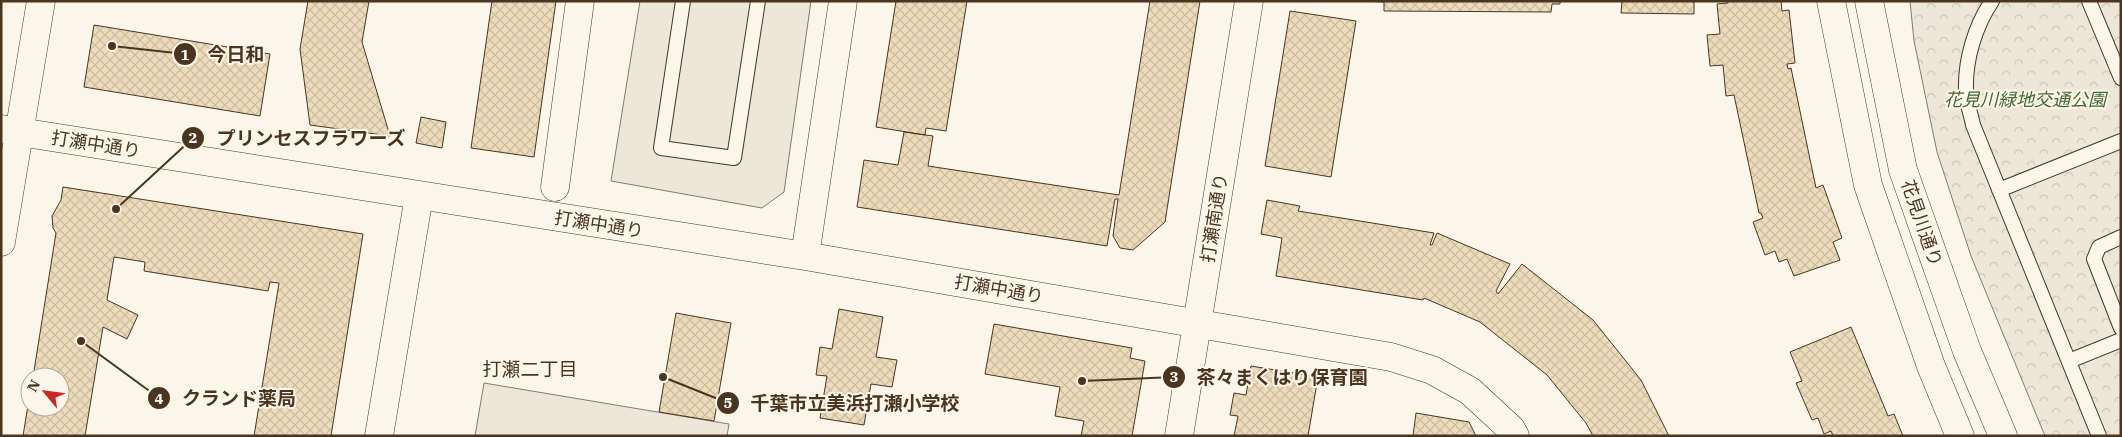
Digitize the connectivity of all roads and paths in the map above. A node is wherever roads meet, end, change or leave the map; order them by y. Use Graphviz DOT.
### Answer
graph roads {
  1 [pos="41,1"];
  2 [pos="580,1"];
  3 [pos="683,1"];
  4 [pos="758,1"];
  5 [pos="843,1"];
  6 [pos="1249,1"];
  7 [pos="1831,1"];
  8 [pos="1869,1"];
  9 [pos="1992,1"];
  10 [pos="2089,1"];
  11 [pos="2121,78"];
  12 [pos="10,131"];
  13 [pos="2121,141"];
  14 [pos="555,187"];
  15 [pos="1999,190"];
  16 [pos="419,196"];
  17 [pos="2121,236"];
  18 [pos="1,242"];
  19 [pos="805,256"];
  20 [pos="1197,322"];
  21 [pos="2121,328"];
  22 [pos="2121,340"];
  23 [pos="2069,361"];
  24 [pos="379,436"];
  25 [pos="1179,436"];
  26 [pos="1515,436"];
  27 [pos="1960,436"];
  28 [pos="2003,436"];
  29 [pos="2100,436"];
  1 -- 12 [label="street"];
  2 -- 14 [label="street"];
  3 -- 4 [label="lane"];
  5 -- 19 [label="street"];
  6 -- 20 [label="street, 打瀬南通り"];
  7 -- 27 [label="street"];
  8 -- 28 [label="street, 花見川通り"];
  9 -- 15 [label="lane"];
  10 -- 11 [label="lane"];
  12 -- 16 [label="street, 打瀬中通り"];
  12 -- 18 [label="street"];
  13 -- 15 [label="lane"];
  15 -- 23 [label="lane"];
  16 -- 19 [label="street, 打瀬中通り"];
  16 -- 24 [label="street"];
  17 -- 21 [label="lane"];
  19 -- 20 [label="street, 打瀬中通り"];
  20 -- 25 [label="street, 打瀬南通り"];
  20 -- 26 [label="street, 打瀬中通り"];
  22 -- 23 [label="lane"];
  23 -- 29 [label="lane"];
}
